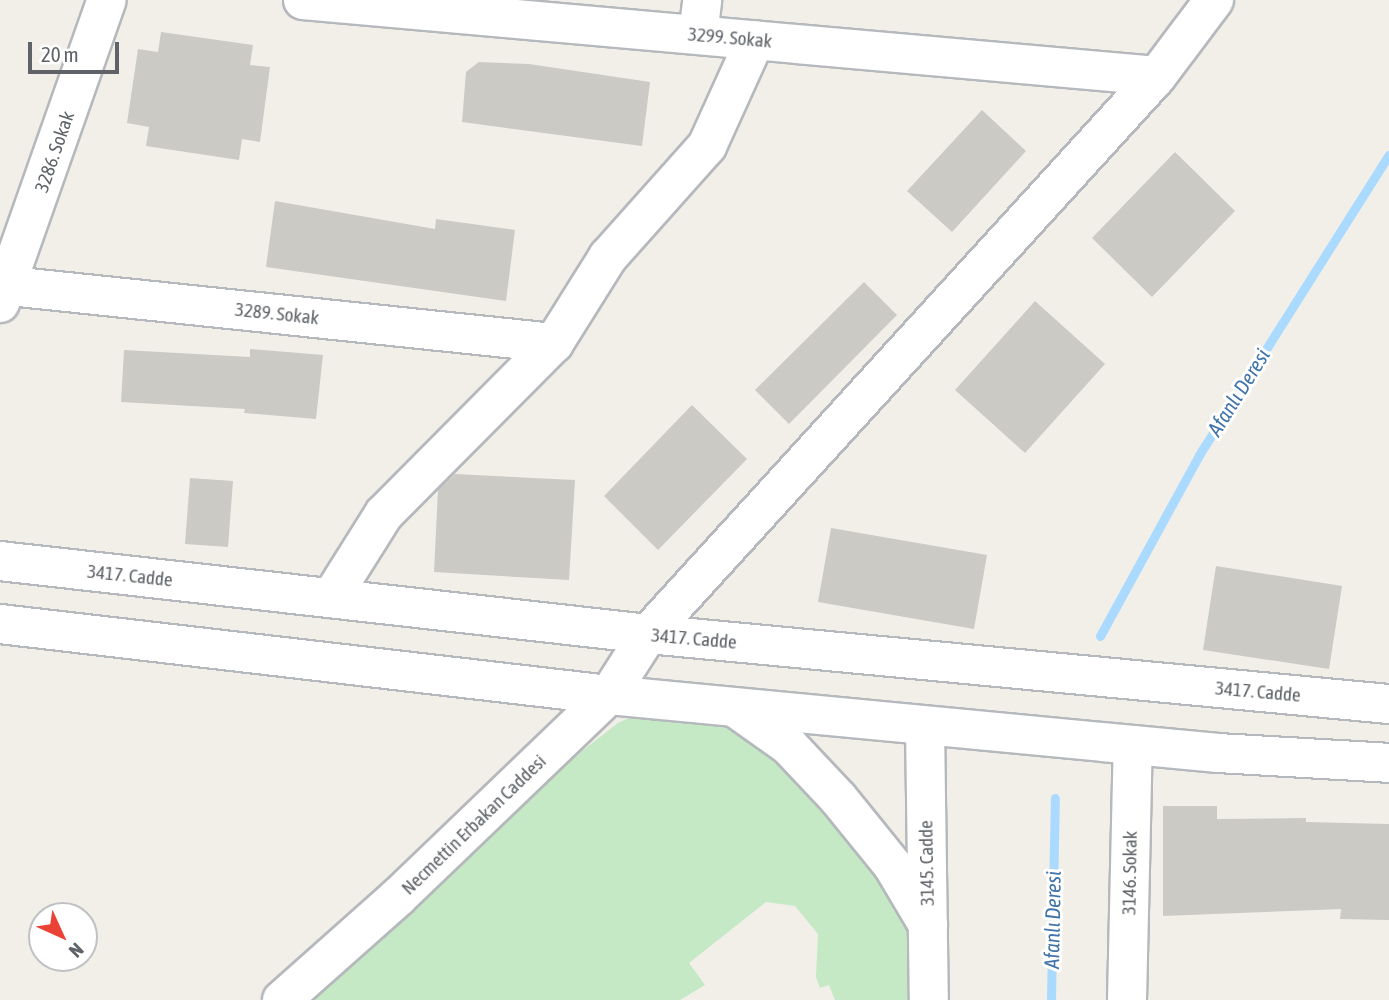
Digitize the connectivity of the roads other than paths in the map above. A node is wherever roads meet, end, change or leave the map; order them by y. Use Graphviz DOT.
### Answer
graph roads {
  1 [pos="107,0"];
  2 [pos="303,0"];
  3 [pos="1214,0"];
  4 [pos="700,18"];
  5 [pos="755,40"];
  6 [pos="1157,76"];
  7 [pos="3,291"];
  8 [pos="554,343"];
  9 [pos="0,561"];
  10 [pos="331,598"];
  11 [pos="0,624"];
  12 [pos="648,634"];
  13 [pos="609,695"];
  14 [pos="1389,704"];
  15 [pos="736,708"];
  16 [pos="925,726"];
  17 [pos="1133,745"];
  18 [pos="1389,763"];
  19 [pos="928,925"];
  20 [pos="282,1000"];
  21 [pos="929,1000"];
  22 [pos="1127,1000"];
  1 -- 7 [label="street, 3286. Sokak"];
  2 -- 4 [label="street, 3299. Sokak"];
  3 -- 6 [label="street, Necmettin Erbakan Caddesi"];
  4 -- 5 [label="street, 3299. Sokak"];
  5 -- 6 [label="street, 3299. Sokak"];
  5 -- 8 [label="street"];
  6 -- 12 [label="street, Necmettin Erbakan Caddesi"];
  7 -- 8 [label="street, 3289. Sokak"];
  8 -- 10 [label="street"];
  9 -- 10 [label="street, 3417. Cadde"];
  10 -- 12 [label="street, 3417. Cadde"];
  11 -- 13 [label="street"];
  12 -- 13 [label="street, Necmettin Erbakan Caddesi"];
  12 -- 14 [label="street, 3417. Cadde"];
  13 -- 15 [label="street"];
  13 -- 20 [label="street, Necmettin Erbakan Caddesi"];
  15 -- 16 [label="street"];
  15 -- 19 [label="street"];
  16 -- 17 [label="street"];
  16 -- 19 [label="street, 3145. Cadde"];
  17 -- 18 [label="street"];
  17 -- 22 [label="street, 3146. Sokak"];
  19 -- 21 [label="street, 3145. Cadde"];
}
